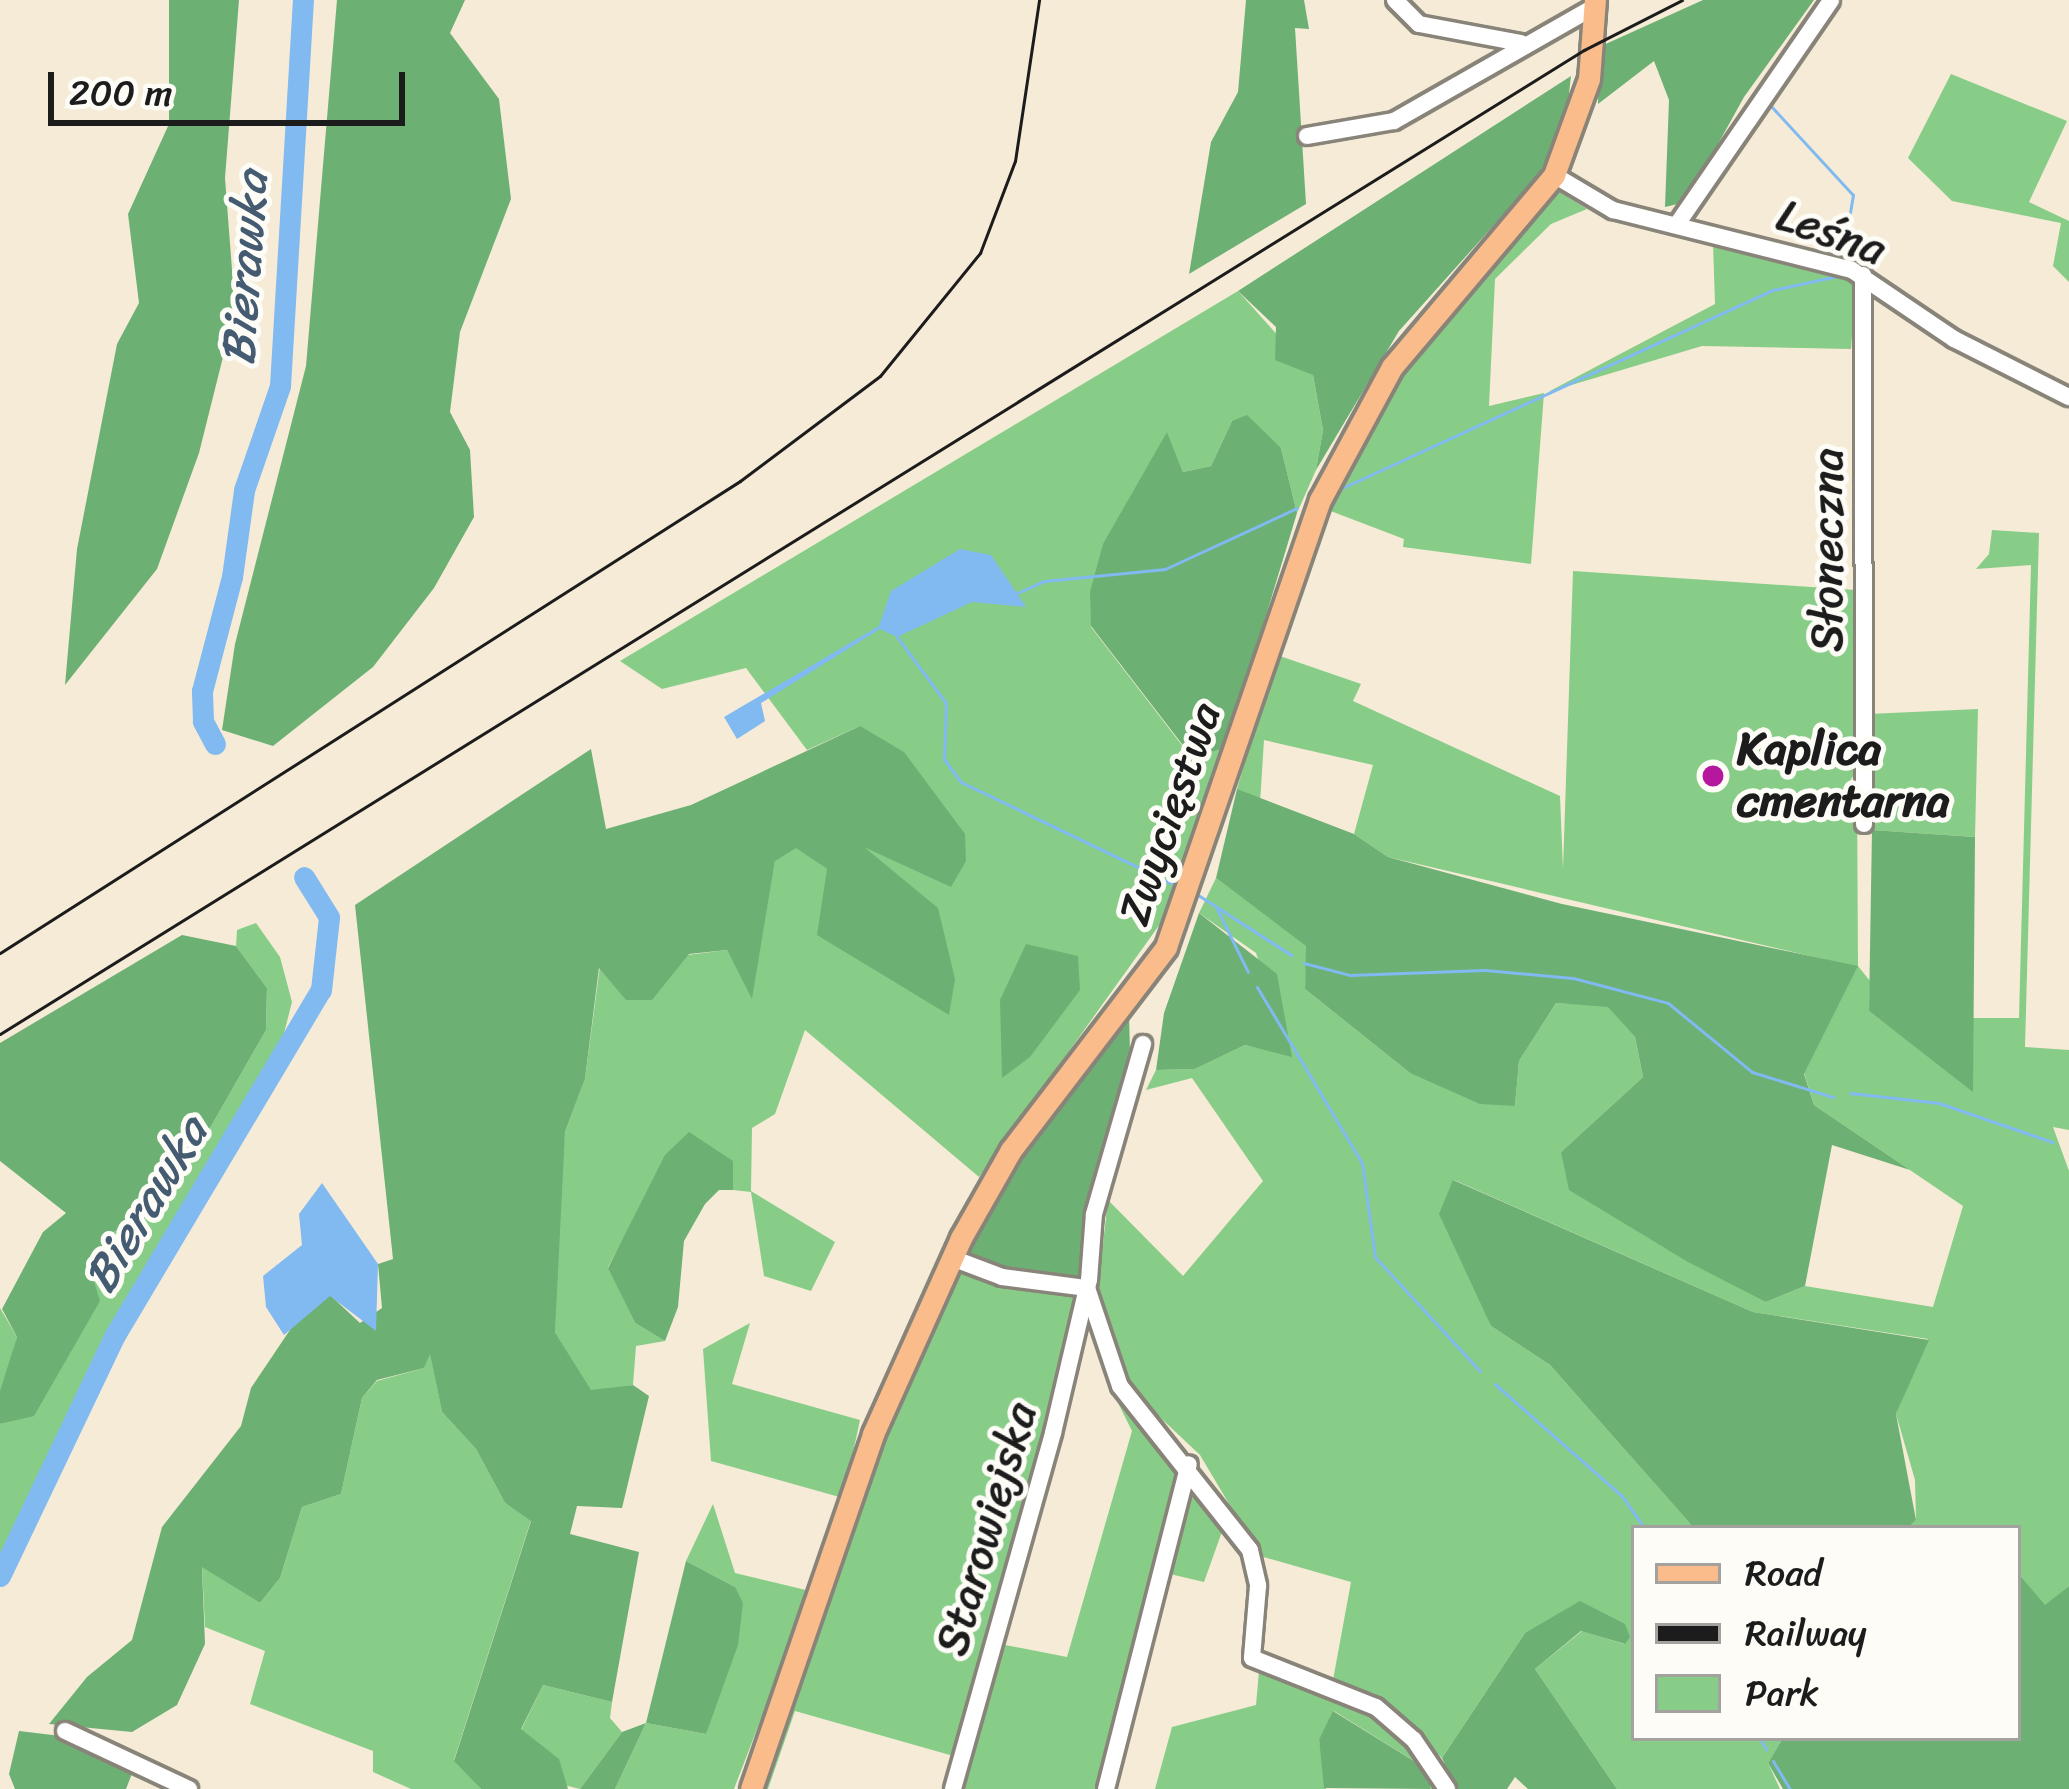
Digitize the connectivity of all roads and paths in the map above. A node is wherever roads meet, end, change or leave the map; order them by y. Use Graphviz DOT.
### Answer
graph roads {
  1 [pos="1395,0"];
  2 [pos="1831,0"];
  3 [pos="1594,3"];
  4 [pos="1521,44"];
  5 [pos="1307,136"];
  6 [pos="1554,175"];
  7 [pos="1678,224"];
  8 [pos="1863,275"];
  9 [pos="2069,397"];
  10 [pos="1864,824"];
  11 [pos="1143,1044"];
  12 [pos="952,1258"];
  13 [pos="1087,1288"];
  14 [pos="1189,1465"];
  15 [pos="65,1731"];
  16 [pos="189,1789"];
  17 [pos="751,1789"];
  18 [pos="953,1789"];
  19 [pos="1106,1789"];
  20 [pos="1447,1789"];
  1 -- 4 [label="street"];
  2 -- 7 [label="street"];
  3 -- 4 [label="street"];
  3 -- 6 [label="main road, Zwycięstwa"];
  4 -- 5 [label="street"];
  6 -- 7 [label="street, Leśna"];
  6 -- 12 [label="main road, Zwycięstwa"];
  7 -- 8 [label="street, Leśna"];
  8 -- 9 [label="street, Leśna"];
  8 -- 10 [label="street, Słoneczna"];
  11 -- 13 [label="street, Starowiejska"];
  12 -- 13 [label="street"];
  12 -- 17 [label="main road, Zwycięstwa"];
  13 -- 14 [label="street, Starowiejska"];
  13 -- 18 [label="street, Starowiejska"];
  14 -- 19 [label="street"];
  14 -- 20 [label="street, Starowiejska"];
  15 -- 16 [label="street"];
}
